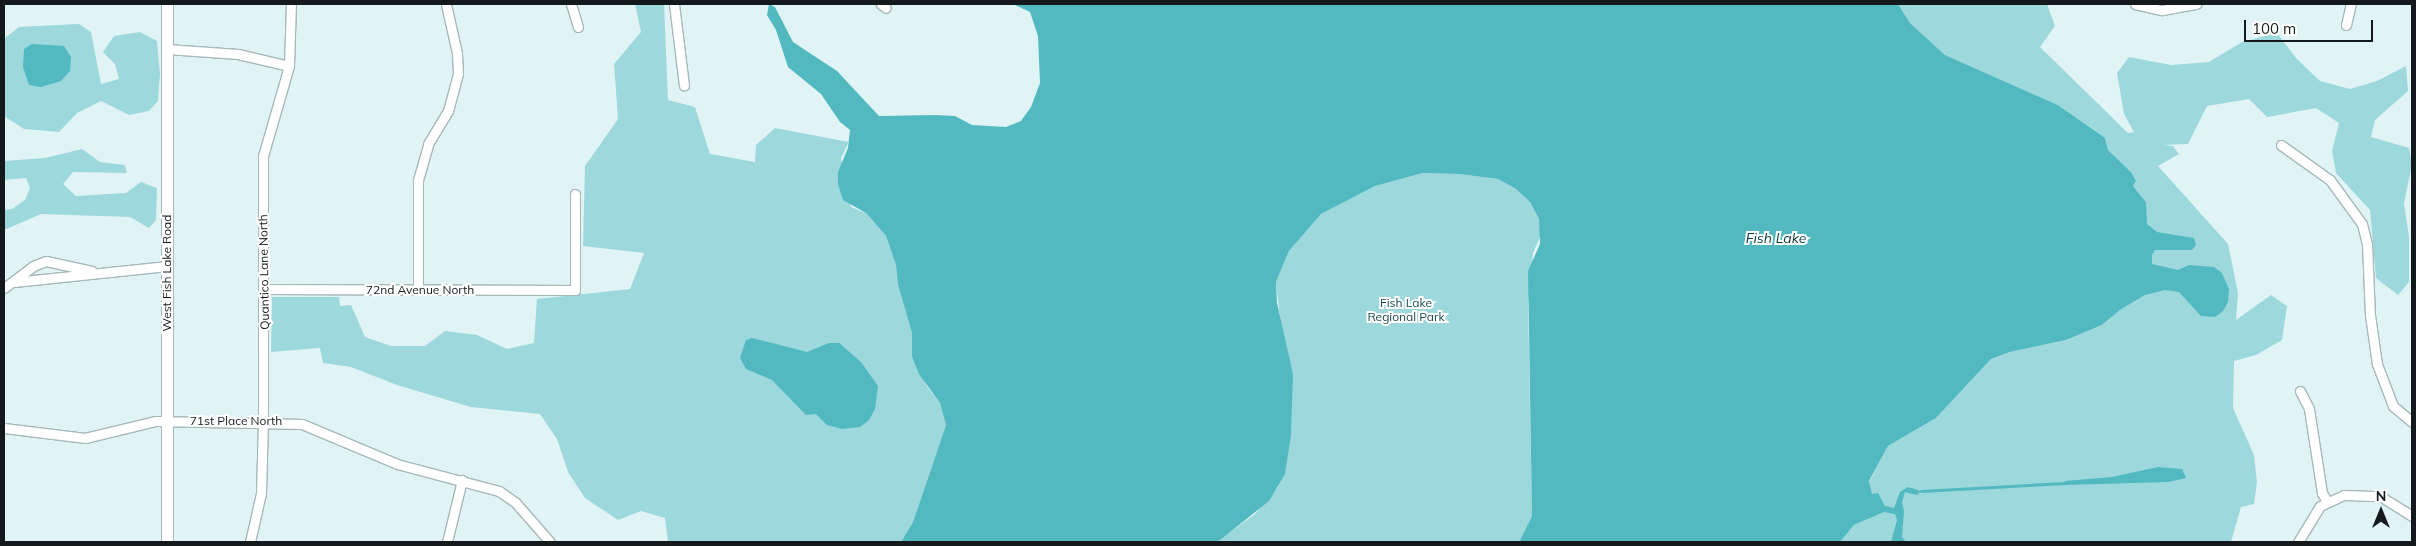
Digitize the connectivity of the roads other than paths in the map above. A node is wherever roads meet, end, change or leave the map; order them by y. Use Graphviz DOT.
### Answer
graph roads {
  1 [pos="167,4"];
  2 [pos="291,4"];
  3 [pos="446,4"];
  4 [pos="571,4"];
  5 [pos="674,4"];
  6 [pos="2136,4"];
  7 [pos="2196,4"];
  8 [pos="2350,4"];
  9 [pos="2346,24"];
  10 [pos="578,27"];
  11 [pos="167,50"];
  12 [pos="289,66"];
  13 [pos="684,85"];
  14 [pos="2281,145"];
  15 [pos="575,194"];
  16 [pos="167,266"];
  17 [pos="100,272"];
  18 [pos="14,282"];
  19 [pos="4,288"];
  20 [pos="265,289"];
  21 [pos="418,290"];
  22 [pos="2300,391"];
  23 [pos="167,421"];
  24 [pos="263,421"];
  25 [pos="2412,422"];
  26 [pos="4,428"];
  27 [pos="462,480"];
  28 [pos="2326,501"];
  29 [pos="2412,516"];
  30 [pos="167,542"];
  31 [pos="251,542"];
  32 [pos="447,542"];
  33 [pos="550,542"];
  34 [pos="2298,542"];
  1 -- 11 [label="street, West Fish Lake Road"];
  2 -- 12 [label="street, Quantico Lane North"];
  3 -- 21 [label="street"];
  4 -- 10 [label="street"];
  5 -- 13 [label="street"];
  6 -- 7 [label="street"];
  8 -- 9 [label="street"];
  11 -- 12 [label="street"];
  11 -- 16 [label="street, West Fish Lake Road"];
  12 -- 20 [label="street, Quantico Lane North"];
  14 -- 25 [label="street"];
  15 -- 21 [label="street, 72nd Avenue North"];
  16 -- 17 [label="street"];
  16 -- 23 [label="street, West Fish Lake Road"];
  17 -- 18 [label="street"];
  17 -- 18 [label="street"];
  18 -- 19 [label="street"];
  20 -- 21 [label="street, 72nd Avenue North"];
  20 -- 24 [label="street, Quantico Lane North"];
  22 -- 28 [label="street"];
  23 -- 24 [label="street, 71st Place North"];
  23 -- 26 [label="street, 71st Place North"];
  23 -- 30 [label="street, West Fish Lake Road"];
  24 -- 27 [label="street, 71st Place North"];
  24 -- 31 [label="street, Quantico Lane North"];
  27 -- 32 [label="street"];
  27 -- 33 [label="street, 71st Place North"];
  28 -- 29 [label="street"];
  28 -- 34 [label="street"];
}
